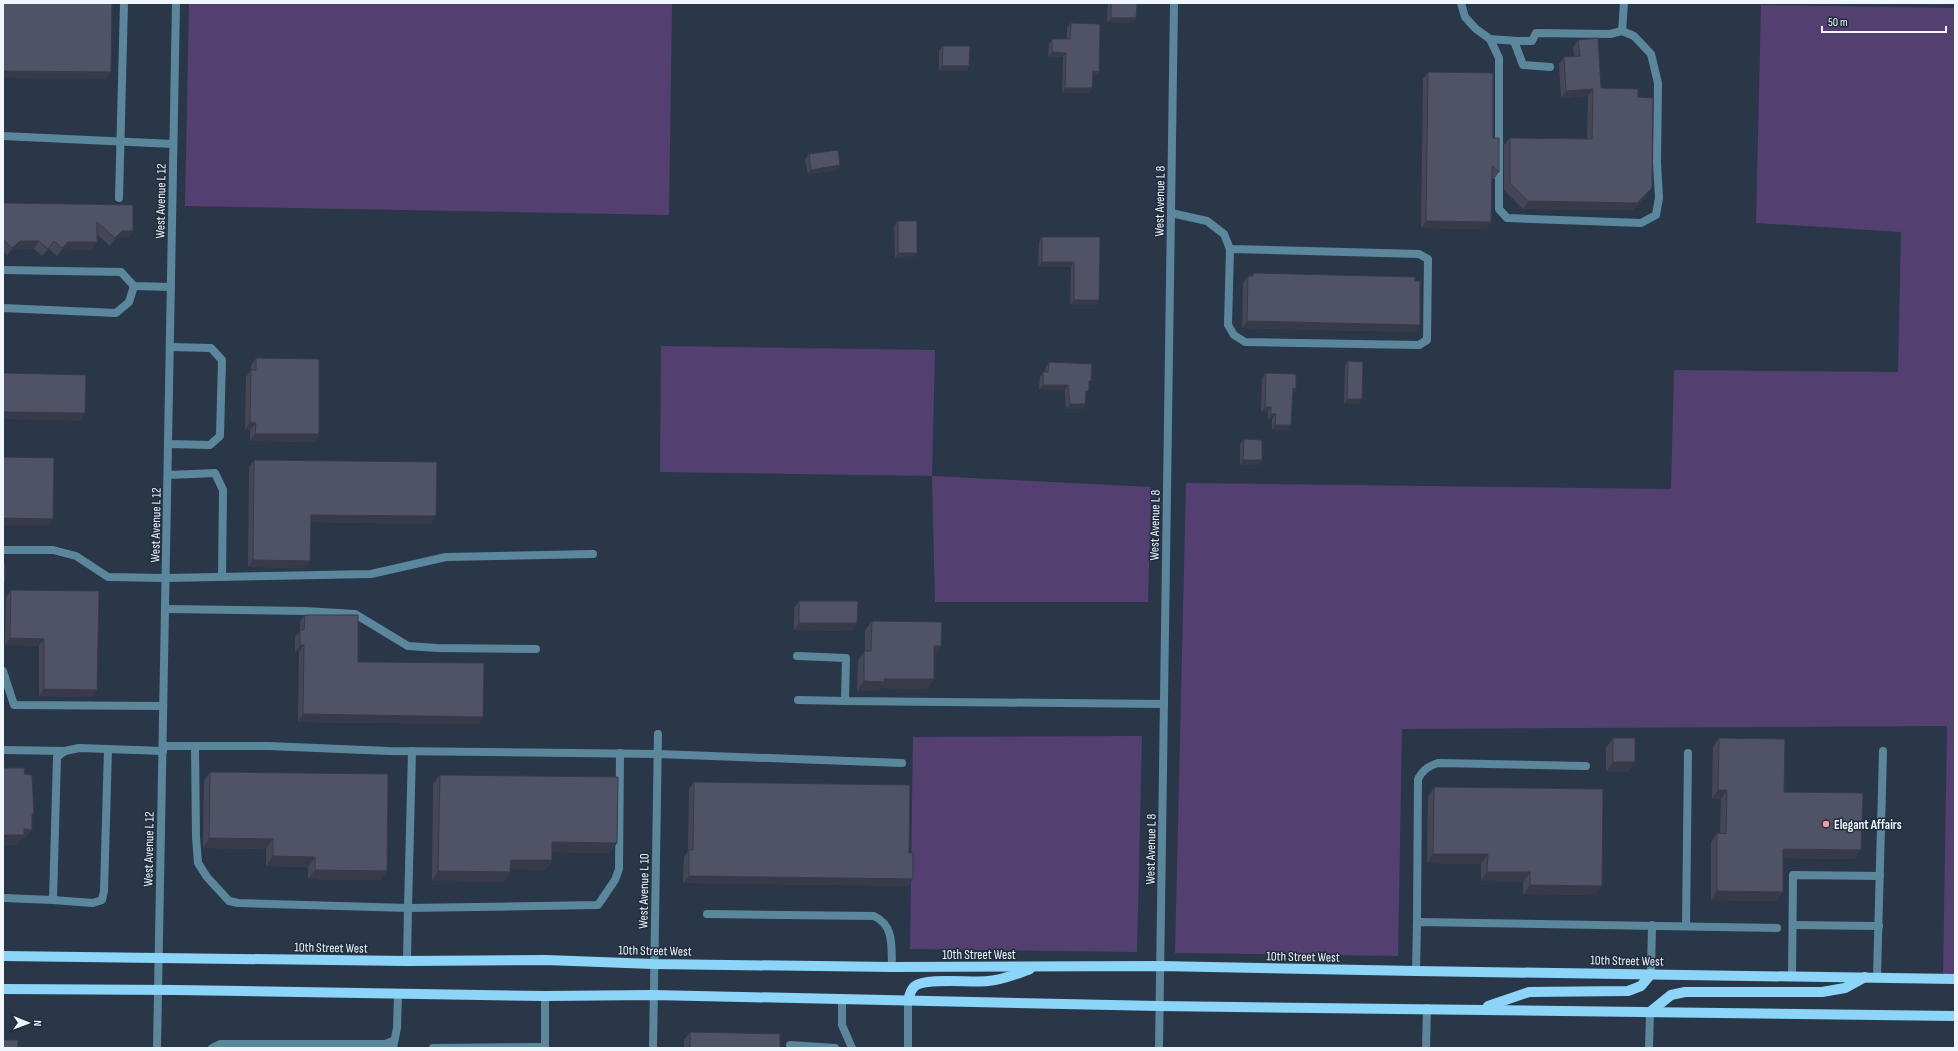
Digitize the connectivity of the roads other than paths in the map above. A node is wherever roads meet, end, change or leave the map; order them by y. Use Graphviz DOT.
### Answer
graph roads {
  1 [pos="124,3"];
  2 [pos="176,3"];
  3 [pos="1174,3"];
  4 [pos="1461,3"];
  5 [pos="1624,3"];
  6 [pos="1622,31"];
  7 [pos="1490,39"];
  8 [pos="1516,41"];
  9 [pos="1550,68"];
  10 [pos="3,136"];
  11 [pos="120,141"];
  12 [pos="174,144"];
  13 [pos="119,198"];
  14 [pos="1171,214"];
  15 [pos="1230,249"];
  16 [pos="3,270"];
  17 [pos="134,286"];
  18 [pos="171,287"];
  19 [pos="3,308"];
  20 [pos="170,346"];
  21 [pos="168,444"];
  22 [pos="168,475"];
  23 [pos="3,550"];
  24 [pos="593,554"];
  25 [pos="222,577"];
  26 [pos="166,578"];
  27 [pos="165,609"];
  28 [pos="536,649"];
  29 [pos="797,656"];
  30 [pos="3,671"];
  31 [pos="798,700"];
  32 [pos="845,701"];
  33 [pos="1164,704"];
  34 [pos="163,706"];
  35 [pos="658,734"];
  36 [pos="195,746"];
  37 [pos="163,748"];
  38 [pos="108,749"];
  39 [pos="3,750"];
  40 [pos="65,751"];
  41 [pos="412,751"];
  42 [pos="1883,751"];
  43 [pos="620,753"];
  44 [pos="1688,753"];
  45 [pos="658,754"];
  46 [pos="902,763"];
  47 [pos="1586,766"];
  48 [pos="1880,876"];
  49 [pos="3,898"];
  50 [pos="53,900"];
  51 [pos="408,908"];
  52 [pos="707,914"];
  53 [pos="1417,922"];
  54 [pos="1793,925"];
  55 [pos="1652,926"];
  56 [pos="1686,926"];
  57 [pos="1879,926"];
  58 [pos="1777,928"];
  59 [pos="3,956"];
  60 [pos="158,958"];
  61 [pos="407,961"];
  62 [pos="653,964"];
  63 [pos="1036,966"];
  64 [pos="1160,966"];
  65 [pos="892,967"];
  66 [pos="1416,971"];
  67 [pos="1650,974"];
  68 [pos="1792,976"];
  69 [pos="1865,977"];
  70 [pos="1878,977"];
  71 [pos="1955,979"];
  72 [pos="3,989"];
  73 [pos="158,990"];
  74 [pos="398,994"];
  75 [pos="653,995"];
  76 [pos="545,996"];
  77 [pos="842,1000"];
  78 [pos="908,1000"];
  79 [pos="1159,1006"];
  80 [pos="1427,1008"];
  81 [pos="1480,1009"];
  82 [pos="1650,1012"];
  83 [pos="1955,1016"];
  84 [pos="393,1045"];
  85 [pos="790,1045"];
  86 [pos="545,1047"];
  87 [pos="157,1048"];
  88 [pos="212,1048"];
  89 [pos="432,1048"];
  90 [pos="653,1048"];
  91 [pos="835,1048"];
  92 [pos="852,1048"];
  93 [pos="908,1048"];
  94 [pos="1159,1048"];
  95 [pos="1426,1048"];
  96 [pos="1649,1048"];
  1 -- 11 [label="street"];
  2 -- 12 [label="street, West Avenue L 12"];
  3 -- 14 [label="street, West Avenue L 8"];
  4 -- 7 [label="street"];
  5 -- 6 [label="street"];
  6 -- 7 [label="street"];
  6 -- 8 [label="street"];
  7 -- 8 [label="street"];
  8 -- 9 [label="street"];
  10 -- 11 [label="street"];
  11 -- 12 [label="street"];
  11 -- 13 [label="street"];
  12 -- 18 [label="street, West Avenue L 12"];
  14 -- 15 [label="street"];
  14 -- 33 [label="street, West Avenue L 8"];
  15 -- 15 [label="street"];
  16 -- 17 [label="street"];
  17 -- 18 [label="street"];
  17 -- 19 [label="street"];
  18 -- 20 [label="street, West Avenue L 12"];
  20 -- 21 [label="street, West Avenue L 12"];
  20 -- 21 [label="street"];
  21 -- 22 [label="street, West Avenue L 12"];
  22 -- 25 [label="street"];
  22 -- 26 [label="street, West Avenue L 12"];
  23 -- 26 [label="street"];
  24 -- 25 [label="street"];
  25 -- 26 [label="street"];
  26 -- 27 [label="street, West Avenue L 12"];
  27 -- 28 [label="street"];
  27 -- 34 [label="street, West Avenue L 12"];
  29 -- 32 [label="street"];
  30 -- 34 [label="street"];
  31 -- 32 [label="street"];
  32 -- 33 [label="street"];
  33 -- 64 [label="street, West Avenue L 8"];
  34 -- 37 [label="street, West Avenue L 12"];
  35 -- 45 [label="street, West Avenue L 10"];
  36 -- 37 [label="street"];
  36 -- 41 [label="street"];
  36 -- 51 [label="street"];
  37 -- 38 [label="street"];
  37 -- 60 [label="street, West Avenue L 12"];
  38 -- 40 [label="street"];
  38 -- 50 [label="street"];
  39 -- 40 [label="street"];
  40 -- 50 [label="street"];
  41 -- 43 [label="street"];
  41 -- 51 [label="street"];
  42 -- 48 [label="street"];
  43 -- 45 [label="street"];
  43 -- 51 [label="street"];
  44 -- 56 [label="street"];
  45 -- 46 [label="street"];
  45 -- 62 [label="street, West Avenue L 10"];
  47 -- 53 [label="street"];
  48 -- 54 [label="street"];
  48 -- 57 [label="street"];
  49 -- 50 [label="street"];
  51 -- 61 [label="street"];
  52 -- 65 [label="street"];
  53 -- 55 [label="street"];
  53 -- 66 [label="street"];
  54 -- 57 [label="street"];
  54 -- 68 [label="street"];
  55 -- 56 [label="street"];
  55 -- 67 [label="street"];
  56 -- 58 [label="street"];
  57 -- 70 [label="street"];
  59 -- 60 [label="main road, 10th Street West"];
  60 -- 61 [label="main road, 10th Street West"];
  60 -- 73 [label="street, West Avenue L 12"];
  61 -- 62 [label="main road, 10th Street West"];
  62 -- 65 [label="main road, 10th Street West"];
  62 -- 75 [label="street, West Avenue L 10"];
  63 -- 64 [label="main road, 10th Street West"];
  63 -- 65 [label="main road, 10th Street West"];
  63 -- 78 [label="main road"];
  64 -- 66 [label="main road, 10th Street West"];
  64 -- 79 [label="street, West Avenue L 8"];
  66 -- 67 [label="main road, 10th Street West"];
  67 -- 68 [label="main road, 10th Street West"];
  67 -- 81 [label="main road"];
  68 -- 69 [label="main road, 10th Street West"];
  69 -- 70 [label="main road, 10th Street West"];
  69 -- 82 [label="main road"];
  70 -- 71 [label="main road, 10th Street West"];
  72 -- 73 [label="main road"];
  73 -- 74 [label="main road"];
  73 -- 87 [label="street, West Avenue L 12"];
  74 -- 76 [label="main road"];
  74 -- 84 [label="street"];
  75 -- 76 [label="main road"];
  75 -- 77 [label="main road"];
  75 -- 90 [label="street, West Avenue L 10"];
  76 -- 86 [label="street"];
  77 -- 78 [label="main road"];
  77 -- 92 [label="street"];
  78 -- 79 [label="main road"];
  78 -- 93 [label="street"];
  79 -- 80 [label="main road"];
  79 -- 94 [label="street, West Avenue L 8"];
  80 -- 81 [label="main road"];
  80 -- 95 [label="street"];
  81 -- 82 [label="main road"];
  82 -- 83 [label="main road"];
  82 -- 96 [label="street"];
  84 -- 88 [label="street"];
  85 -- 91 [label="street"];
  86 -- 89 [label="street"];
}
